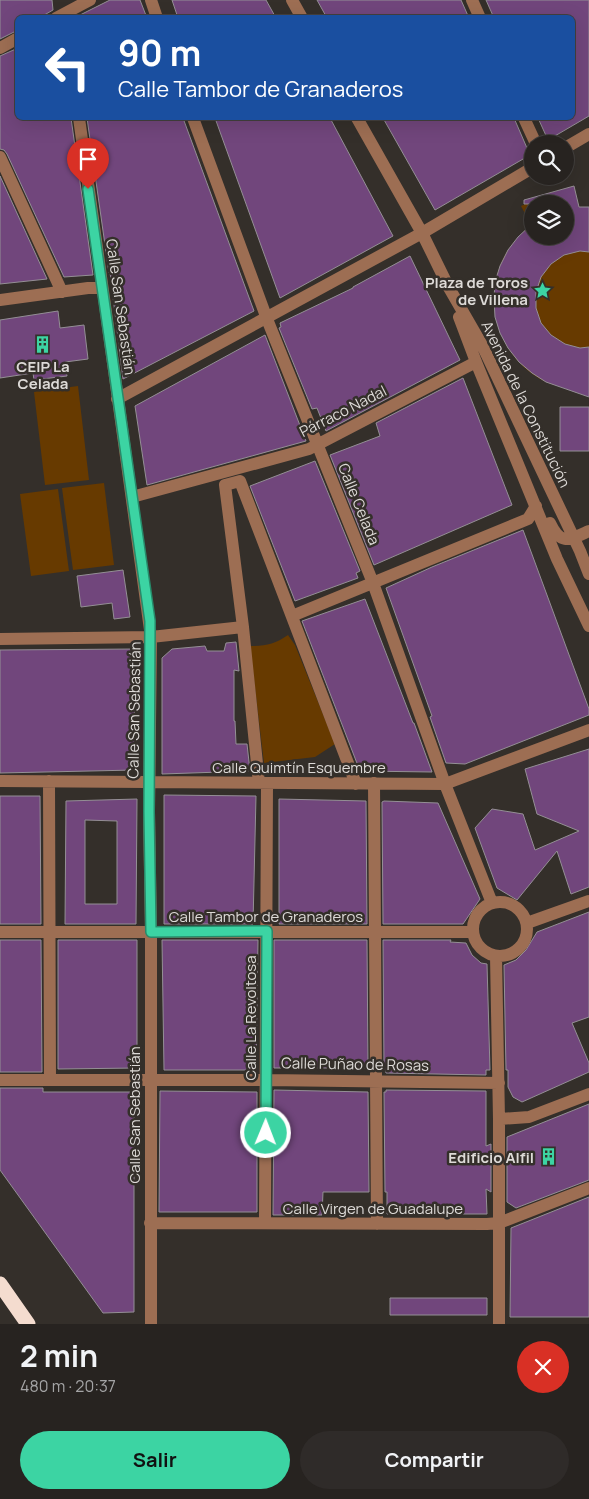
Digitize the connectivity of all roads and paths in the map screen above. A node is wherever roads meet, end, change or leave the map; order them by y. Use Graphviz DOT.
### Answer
graph roads {
  1 [pos="90,0"];
  2 [pos="151,0"];
  3 [pos="292,0"];
  4 [pos="472,0"];
  5 [pos="63,12"];
  6 [pos="156,15"];
  7 [pos="300,15"];
  8 [pos="479,15"];
  9 [pos="15,40"];
  10 [pos="0,48"];
  11 [pos="79,120"];
  12 [pos="195,120"];
  13 [pos="359,120"];
  14 [pos="525,120"];
  15 [pos="532,135"];
  16 [pos="589,135"];
  17 [pos="574,143"];
  18 [pos="0,157"];
  19 [pos="524,173"];
  20 [pos="422,233"];
  21 [pos="448,286"];
  22 [pos="101,288"];
  23 [pos="62,292"];
  24 [pos="0,300"];
  25 [pos="267,319"];
  26 [pos="476,362"];
  27 [pos="118,399"];
  28 [pos="316,444"];
  29 [pos="517,460"];
  30 [pos="132,497"];
  31 [pos="536,506"];
  32 [pos="589,531"];
  33 [pos="574,538"];
  34 [pos="589,574"];
  35 [pos="373,583"];
  36 [pos="292,616"];
  37 [pos="589,626"];
  38 [pos="244,627"];
  39 [pos="151,636"];
  40 [pos="0,639"];
  41 [pos="589,730"];
  42 [pos="0,781"];
  43 [pos="49,781"];
  44 [pos="149,782"];
  45 [pos="263,784"];
  46 [pos="356,784"];
  47 [pos="374,784"];
  48 [pos="445,784"];
  49 [pos="589,901"];
  50 [pos="492,903"];
  51 [pos="527,923"];
  52 [pos="267,931"];
  53 [pos="0,932"];
  54 [pos="49,932"];
  55 [pos="151,932"];
  56 [pos="376,932"];
  57 [pos="473,932"];
  58 [pos="496,956"];
  59 [pos="0,1080"];
  60 [pos="50,1080"];
  61 [pos="267,1080"];
  62 [pos="151,1081"];
  63 [pos="377,1081"];
  64 [pos="499,1083"];
  65 [pos="589,1094"];
  66 [pos="500,1118"];
  67 [pos="589,1188"];
  68 [pos="150,1223"];
  69 [pos="265,1223"];
  70 [pos="499,1223"];
  71 [pos="377,1224"];
  72 [pos="0,1284"];
  73 [pos="28,1324"];
  74 [pos="151,1324"];
  75 [pos="499,1324"];
  1 -- 5 [label="street"];
  2 -- 6 [label="street"];
  3 -- 7 [label="street"];
  4 -- 8 [label="street"];
  9 -- 10 [label="street"];
  11 -- 22 [label="street, Calle San Sebastián"];
  12 -- 25 [label="street, Calle Celada"];
  13 -- 20 [label="street, Avenida de la Constitución"];
  14 -- 15 [label="street"];
  16 -- 17 [label="street"];
  18 -- 23 [label="street"];
  19 -- 20 [label="street"];
  20 -- 21 [label="street, Avenida de la Constitución"];
  20 -- 25 [label="street"];
  21 -- 26 [label="street"];
  21 -- 33 [label="street, Avenida de la Constitución"];
  22 -- 23 [label="street"];
  22 -- 27 [label="street, Calle San Sebastián"];
  23 -- 24 [label="street"];
  25 -- 27 [label="street"];
  25 -- 28 [label="street, Calle Celada"];
  26 -- 28 [label="street, Párraco Nadal"];
  26 -- 29 [label="street"];
  27 -- 30 [label="street, Calle San Sebastián"];
  28 -- 30 [label="street, Párraco Nadal"];
  28 -- 35 [label="street, Calle Celada"];
  29 -- 31 [label="street"];
  29 -- 33 [label="street"];
  30 -- 39 [label="street, Calle San Sebastián"];
  31 -- 35 [label="street"];
  31 -- 37 [label="street"];
  32 -- 33 [label="street"];
  33 -- 34 [label="street, Avenida de la Constitución"];
  35 -- 36 [label="street"];
  35 -- 48 [label="street, Calle Celada"];
  36 -- 38 [label="street, Calle La Revoltosa"];
  36 -- 46 [label="street"];
  38 -- 39 [label="street"];
  38 -- 45 [label="street, Calle La Revoltosa"];
  39 -- 40 [label="street"];
  39 -- 44 [label="street, Calle San Sebastián"];
  41 -- 48 [label="street, Calle Quimtín Esquembre"];
  42 -- 43 [label="street, Calle Quimtín Esquembre"];
  43 -- 44 [label="street, Calle Quimtín Esquembre"];
  43 -- 54 [label="street"];
  44 -- 45 [label="street, Calle Quimtín Esquembre"];
  44 -- 55 [label="street, Calle San Sebastián"];
  45 -- 46 [label="street, Calle Quimtín Esquembre"];
  45 -- 52 [label="street, Calle La Revoltosa"];
  46 -- 47 [label="street, Calle Quimtín Esquembre"];
  47 -- 48 [label="street, Calle Quimtín Esquembre"];
  47 -- 56 [label="street"];
  48 -- 50 [label="street, Calle Celada"];
  49 -- 51 [label="street"];
  50 -- 51 [label="street"];
  50 -- 57 [label="street"];
  51 -- 58 [label="street"];
  52 -- 55 [label="street, Calle Tambor de Granaderos"];
  52 -- 56 [label="street, Calle Tambor de Granaderos"];
  52 -- 61 [label="street, Calle La Revoltosa"];
  53 -- 54 [label="street, Calle Tambor de Granaderos"];
  54 -- 55 [label="street, Calle Tambor de Granaderos"];
  54 -- 60 [label="street"];
  55 -- 62 [label="street, Calle San Sebastián"];
  56 -- 57 [label="street, Calle Tambor de Granaderos"];
  56 -- 63 [label="street"];
  57 -- 58 [label="street"];
  58 -- 64 [label="street"];
  59 -- 60 [label="street, Calle Puñao de Rosas"];
  60 -- 62 [label="street, Calle Puñao de Rosas"];
  61 -- 62 [label="street, Calle Puñao de Rosas"];
  61 -- 63 [label="street, Calle Puñao de Rosas"];
  61 -- 69 [label="street, Calle La Revoltosa"];
  62 -- 68 [label="street, Calle San Sebastián"];
  63 -- 64 [label="street, Calle Puñao de Rosas"];
  63 -- 71 [label="street"];
  64 -- 66 [label="street"];
  65 -- 66 [label="street"];
  66 -- 70 [label="street"];
  67 -- 70 [label="street, Calle Virgen de Guadalupe"];
  68 -- 69 [label="street, Calle Virgen de Guadalupe"];
  68 -- 74 [label="street, Calle San Sebastián"];
  69 -- 71 [label="street, Calle Virgen de Guadalupe"];
  70 -- 71 [label="street, Calle Virgen de Guadalupe"];
  70 -- 75 [label="street"];
  72 -- 73 [label="highway"];
}
